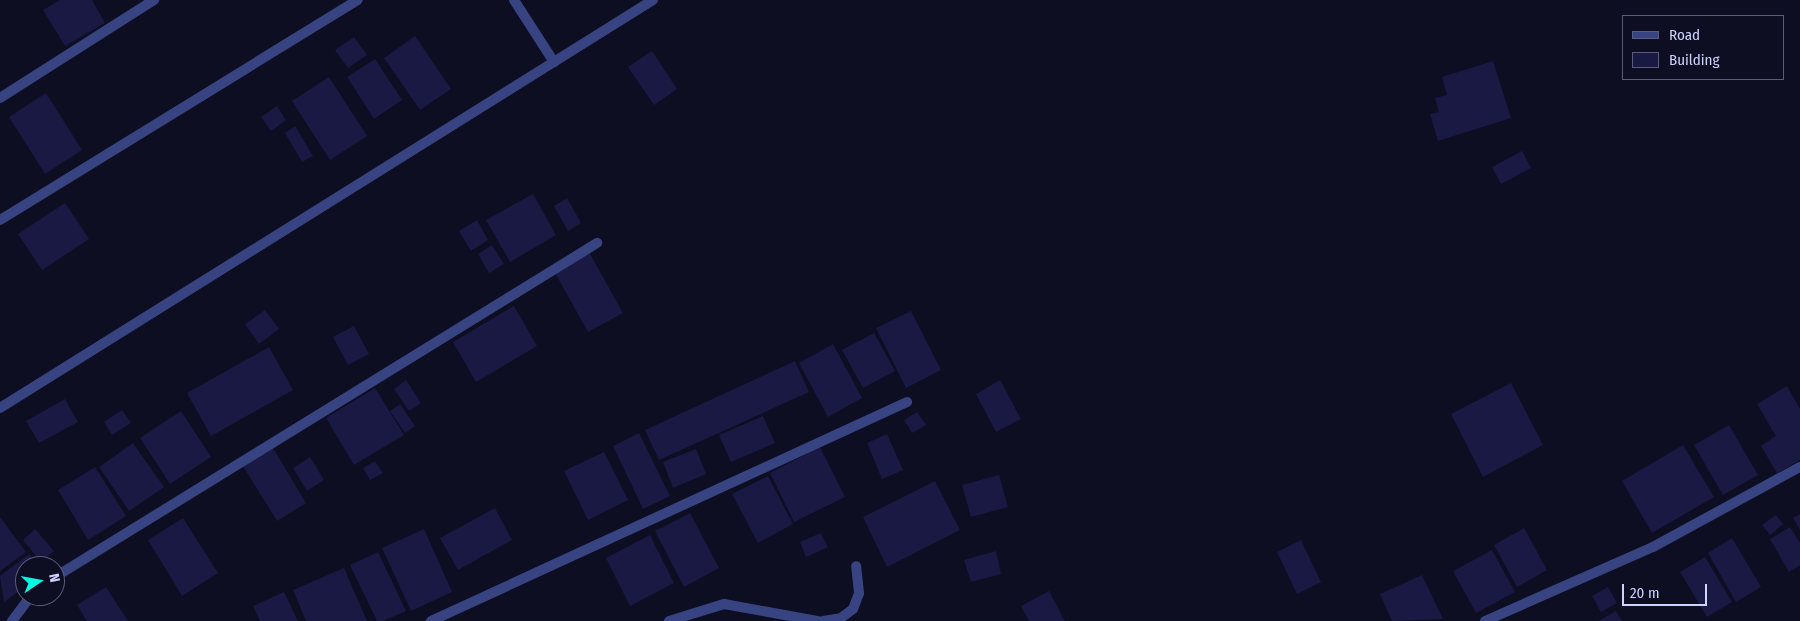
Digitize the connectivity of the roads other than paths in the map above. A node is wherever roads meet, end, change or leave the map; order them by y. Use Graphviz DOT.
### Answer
graph roads {
  1 [pos="154,0"];
  2 [pos="358,0"];
  3 [pos="514,0"];
  4 [pos="653,0"];
  5 [pos="554,62"];
  6 [pos="0,98"];
  7 [pos="0,220"];
  8 [pos="596,243"];
  9 [pos="907,402"];
  10 [pos="0,408"];
  11 [pos="1800,467"];
  12 [pos="856,566"];
  13 [pos="65,571"];
  14 [pos="23,606"];
  15 [pos="12,621"];
  16 [pos="431,621"];
  17 [pos="670,621"];
  18 [pos="818,621"];
  19 [pos="823,621"];
  20 [pos="1485,621"];
  1 -- 6 [label="street"];
  2 -- 7 [label="street"];
  3 -- 5 [label="street"];
  4 -- 5 [label="street"];
  5 -- 10 [label="street"];
  8 -- 13 [label="street"];
  9 -- 16 [label="street"];
  11 -- 20 [label="street"];
  12 -- 19 [label="street"];
  14 -- 15 [label="street"];
  17 -- 18 [label="street"];
}
